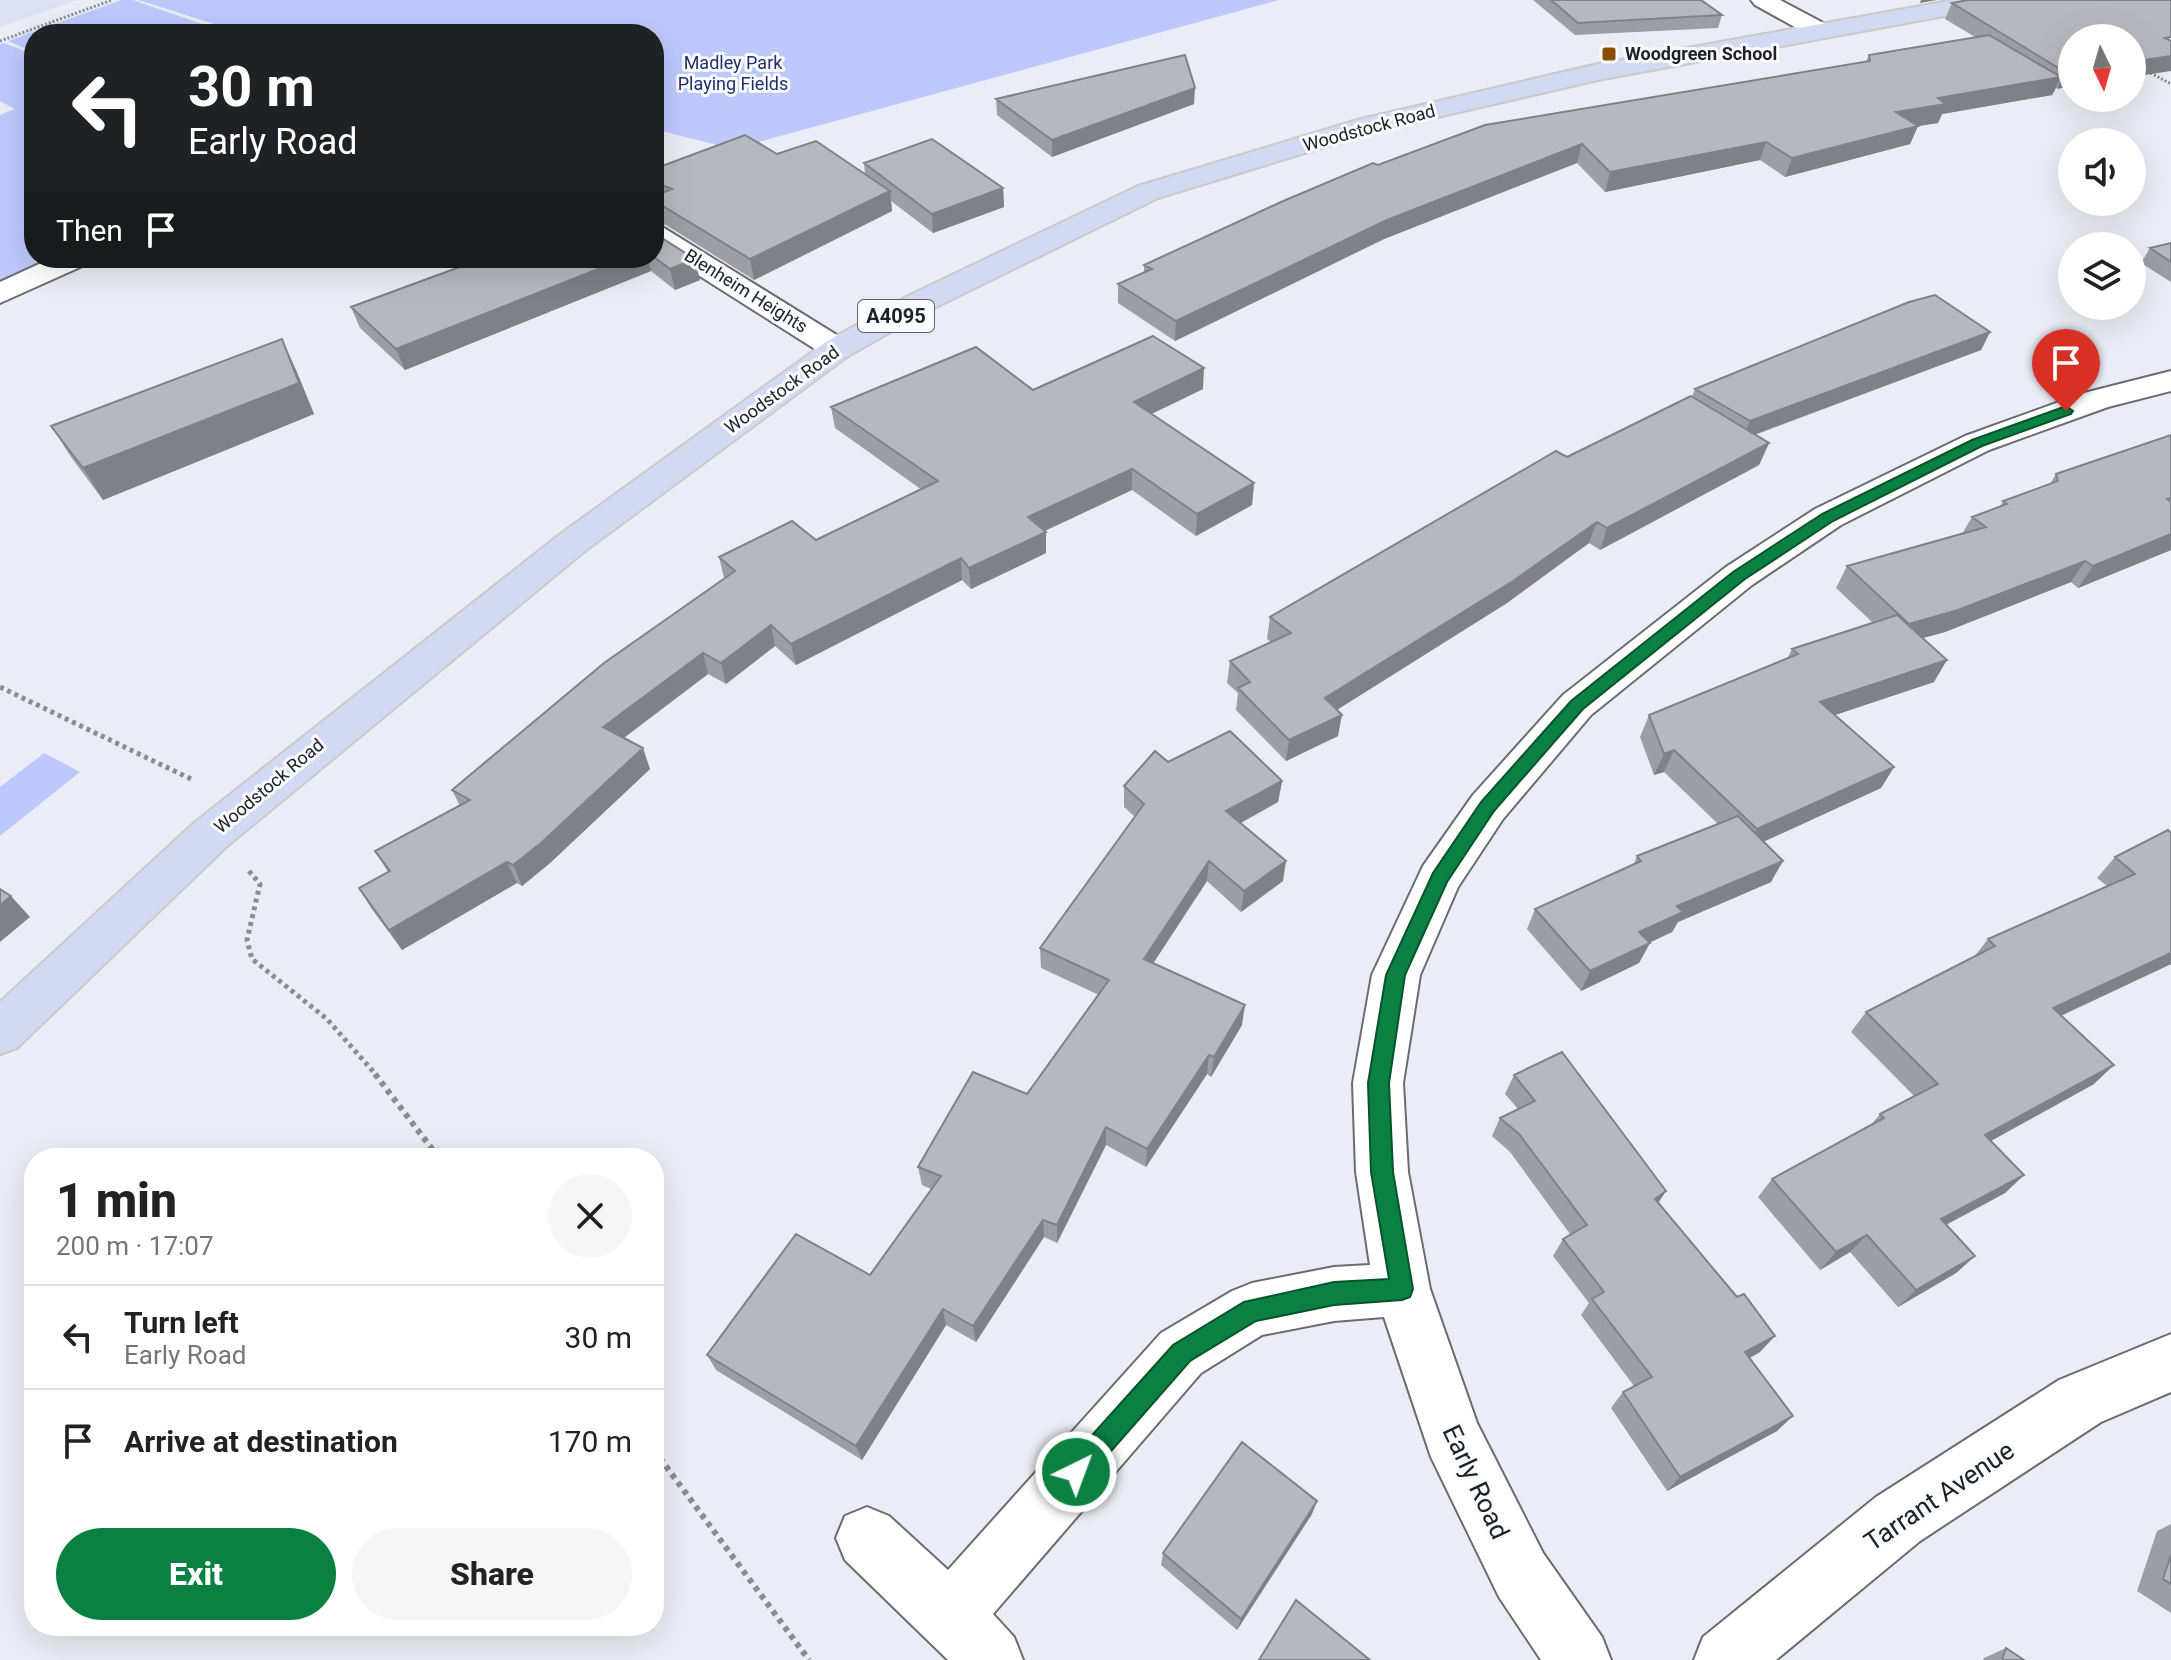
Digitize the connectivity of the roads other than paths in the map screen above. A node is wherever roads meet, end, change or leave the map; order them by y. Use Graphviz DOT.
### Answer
graph roads {
  1 [pos="1763,0"];
  2 [pos="1993,0"];
  3 [pos="1820,31"];
  4 [pos="664,240"];
  5 [pos="55,268"];
  6 [pos="0,294"];
  7 [pos="837,349"];
  8 [pos="2171,381"];
  9 [pos="0,1033"];
  10 [pos="1402,1289"];
  11 [pos="2171,1363"];
  12 [pos="867,1538"];
  13 [pos="970,1637"];
  14 [pos="1579,1660"];
  15 [pos="1726,1660"];
  1 -- 3 [label="street"];
  2 -- 3 [label="main road, Woodstock Road / A4095"];
  3 -- 7 [label="main road, Woodstock Road / A4095"];
  4 -- 7 [label="street, Blenheim Heights"];
  5 -- 6 [label="street"];
  7 -- 9 [label="main road, Woodstock Road / A4095"];
  8 -- 10 [label="street, Early Road"];
  10 -- 13 [label="street"];
  10 -- 14 [label="street, Early Road"];
  11 -- 15 [label="street, Tarrant Avenue"];
  12 -- 13 [label="street"];
}
